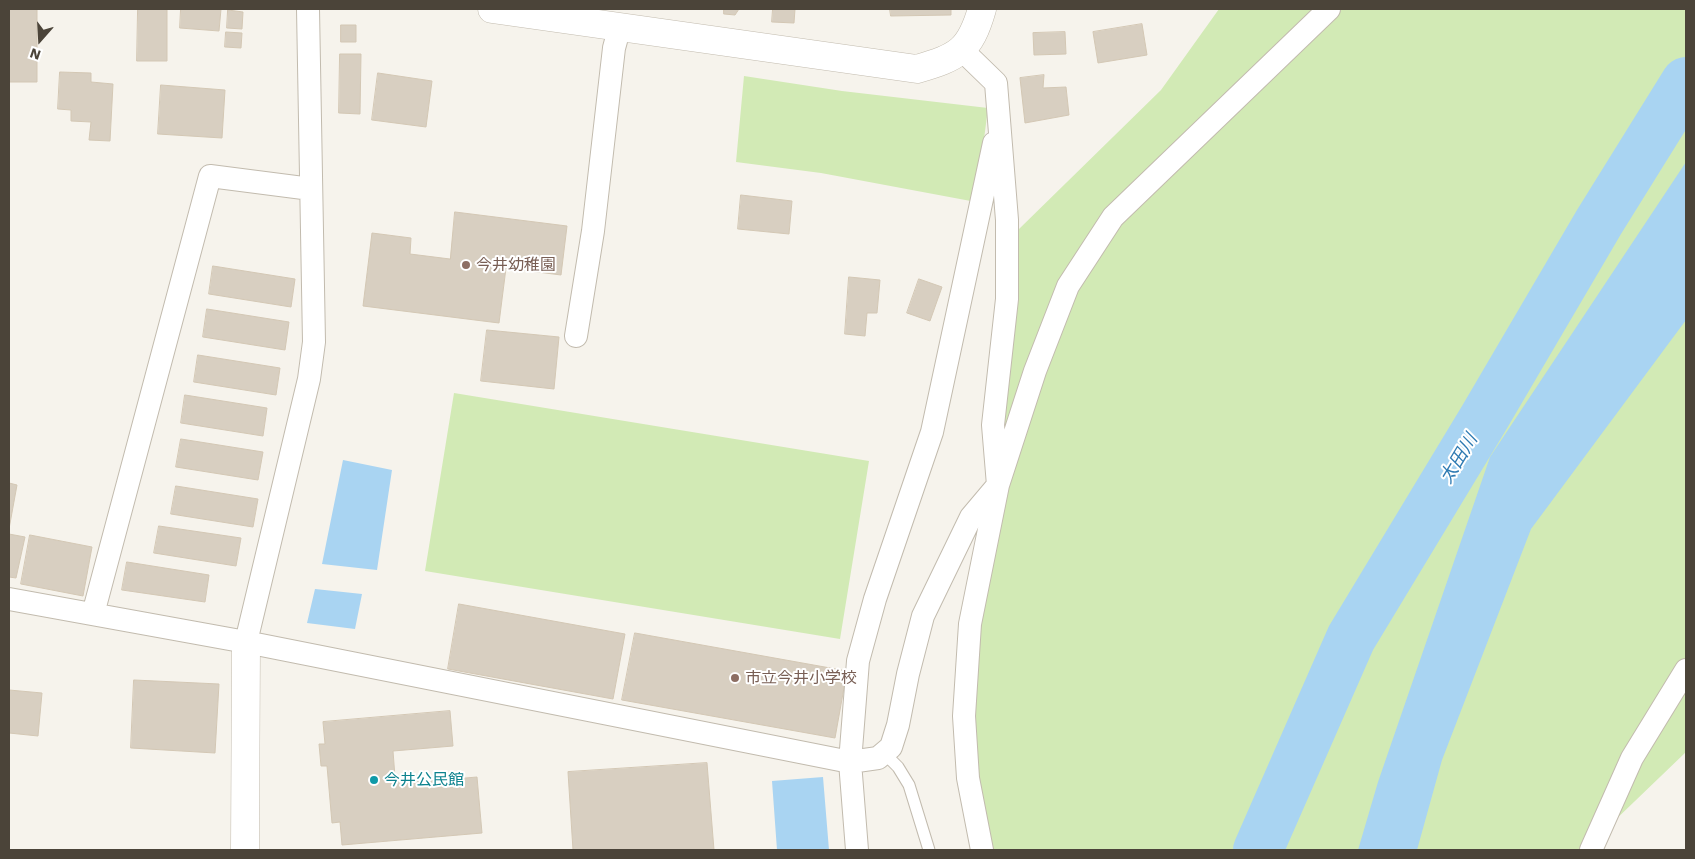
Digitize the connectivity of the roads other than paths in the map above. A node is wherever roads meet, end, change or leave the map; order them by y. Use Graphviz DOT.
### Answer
graph roads {
  1 [pos="308,9"];
  2 [pos="492,9"];
  3 [pos="982,9"];
  4 [pos="1329,9"];
  5 [pos="605,19"];
  6 [pos="962,50"];
  7 [pos="999,118"];
  8 [pos="311,189"];
  9 [pos="576,336"];
  10 [pos="998,484"];
  11 [pos="9,599"];
  12 [pos="93,614"];
  13 [pos="246,642"];
  14 [pos="1686,670"];
  15 [pos="884,753"];
  16 [pos="850,762"];
  17 [pos="245,850"];
  18 [pos="857,850"];
  19 [pos="929,850"];
  20 [pos="982,850"];
  21 [pos="1590,850"];
  1 -- 8 [label="street"];
  2 -- 5 [label="street"];
  3 -- 6 [label="street"];
  4 -- 10 [label="street"];
  5 -- 6 [label="street"];
  5 -- 9 [label="street"];
  6 -- 7 [label="street"];
  7 -- 10 [label="street"];
  7 -- 16 [label="street"];
  8 -- 12 [label="street"];
  8 -- 13 [label="street"];
  10 -- 15 [label="street"];
  10 -- 20 [label="street"];
  11 -- 12 [label="street"];
  12 -- 13 [label="street"];
  13 -- 16 [label="street"];
  13 -- 17 [label="street"];
  14 -- 21 [label="street"];
  15 -- 16 [label="street"];
  15 -- 19 [label="lane"];
  16 -- 18 [label="street"];
}
